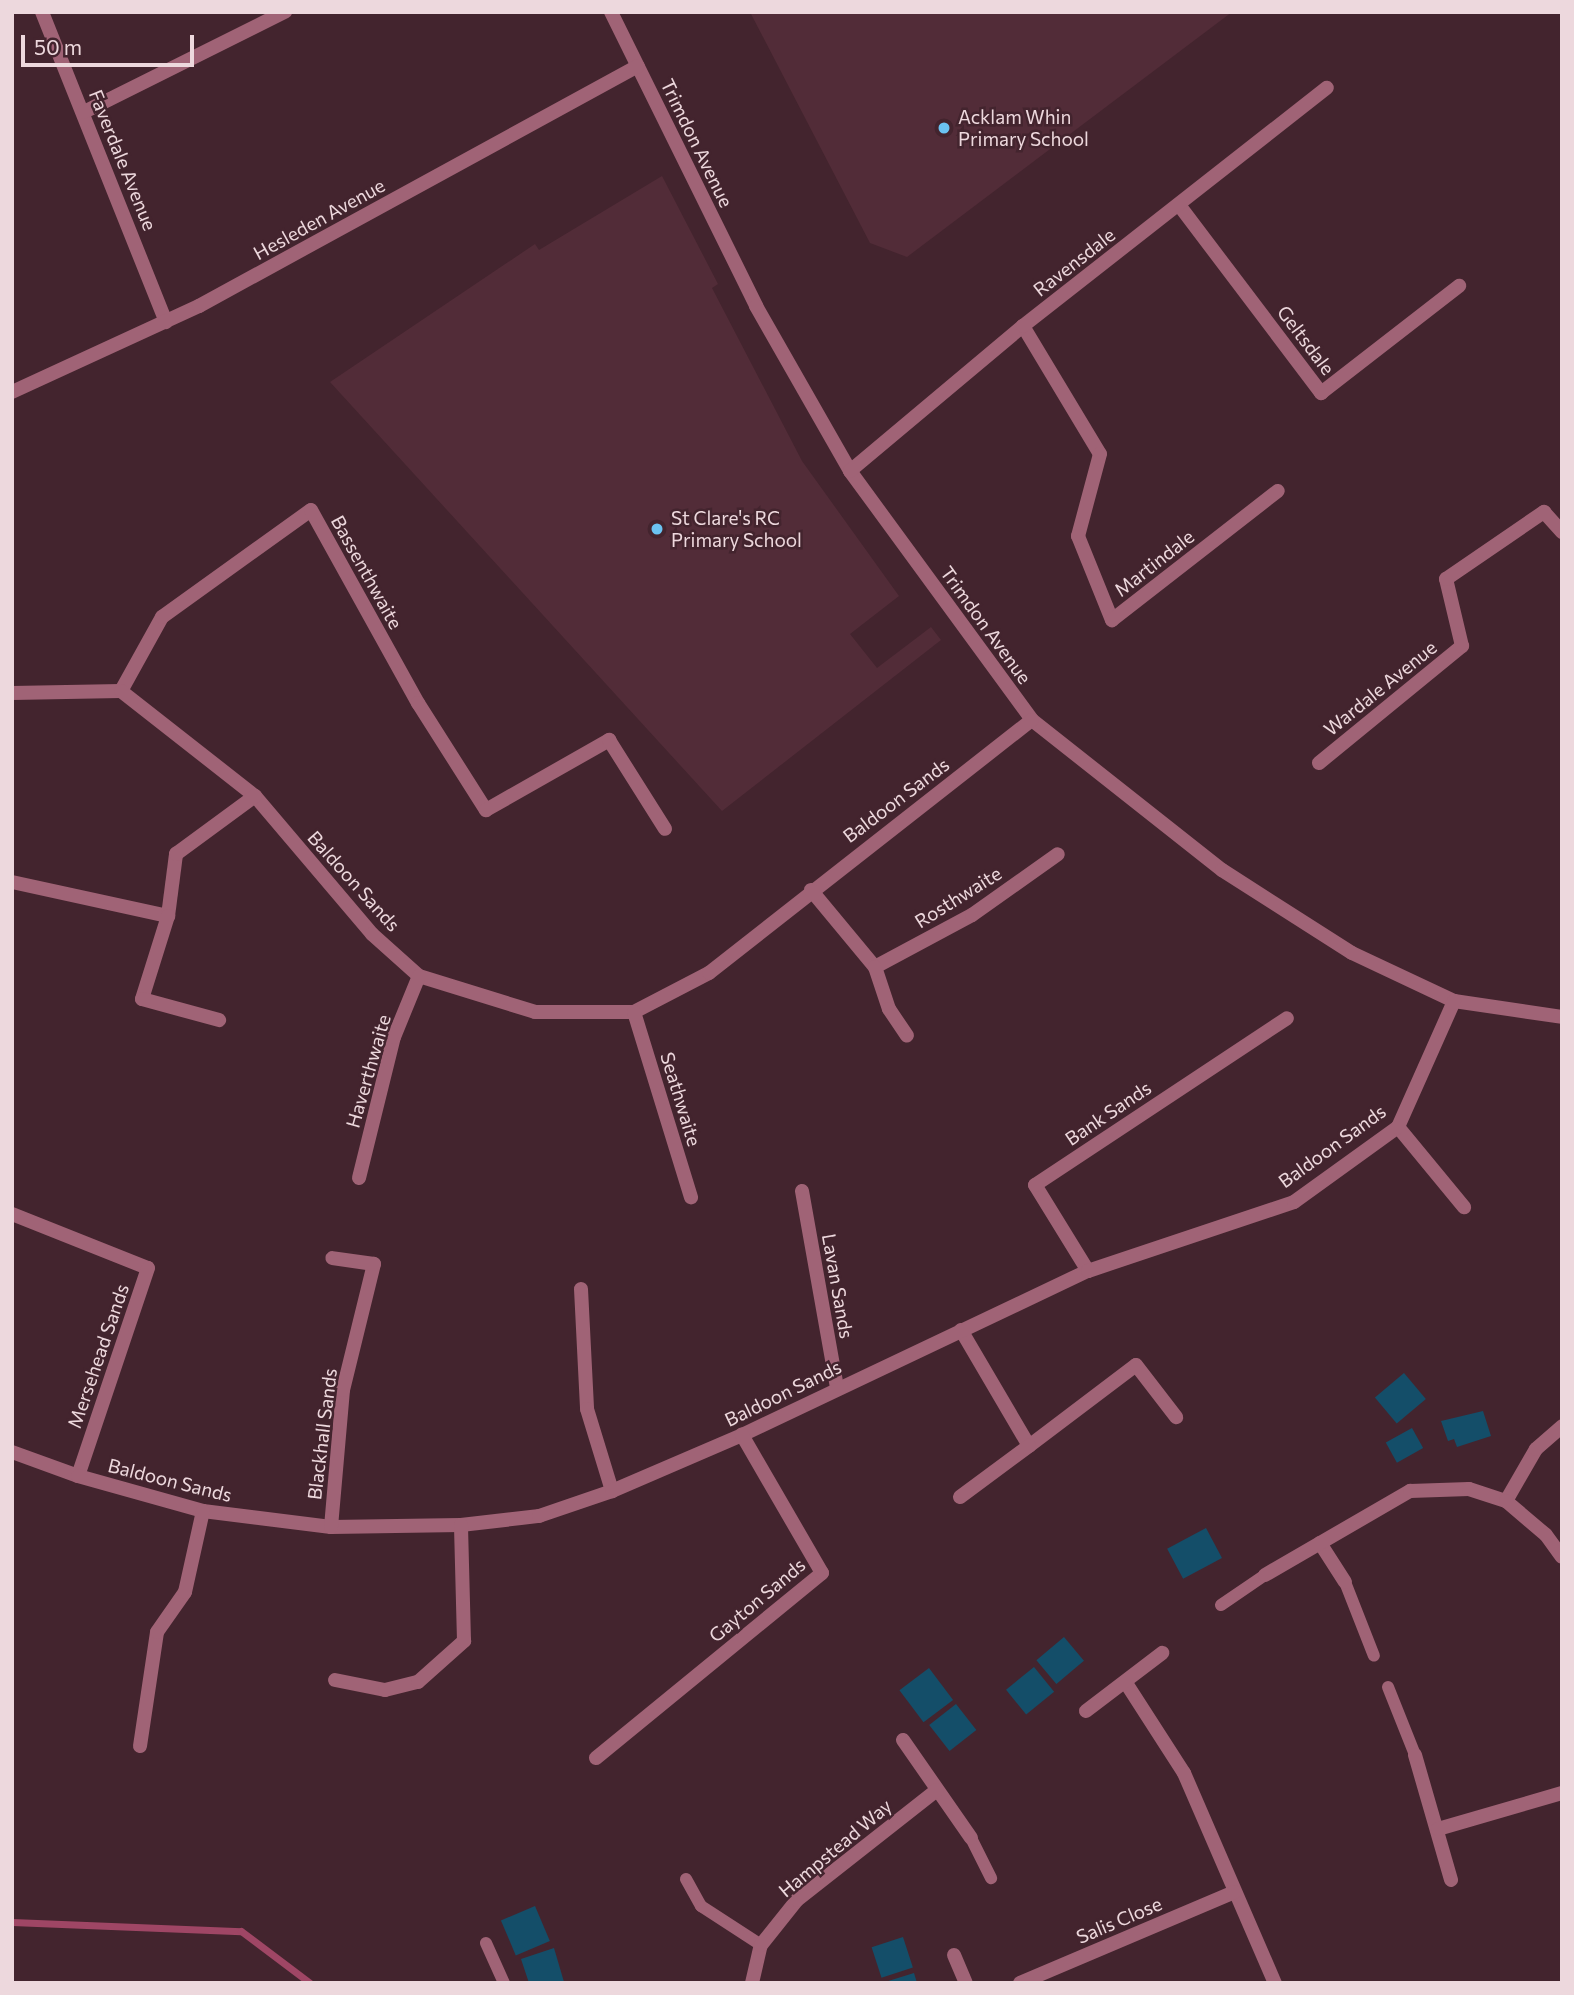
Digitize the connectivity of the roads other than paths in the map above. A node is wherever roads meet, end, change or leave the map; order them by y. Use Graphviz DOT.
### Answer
graph roads {
  1 [pos="43,12"];
  2 [pos="285,12"];
  3 [pos="611,12"];
  4 [pos="638,66"];
  5 [pos="1327,88"];
  6 [pos="84,112"];
  7 [pos="1179,205"];
  8 [pos="1459,286"];
  9 [pos="166,322"];
  10 [pos="1023,326"];
  11 [pos="12,392"];
  12 [pos="850,471"];
  13 [pos="1278,491"];
  14 [pos="1562,532"];
  15 [pos="121,691"];
  16 [pos="12,693"];
  17 [pos="1032,720"];
  18 [pos="1319,763"];
  19 [pos="255,796"];
  20 [pos="665,829"];
  21 [pos="1058,854"];
  22 [pos="12,882"];
  23 [pos="811,890"];
  24 [pos="168,916"];
  25 [pos="875,967"];
  26 [pos="419,976"];
  27 [pos="1454,1001"];
  28 [pos="634,1012"];
  29 [pos="1562,1017"];
  30 [pos="1287,1018"];
  31 [pos="219,1020"];
  32 [pos="907,1036"];
  33 [pos="1398,1127"];
  34 [pos="359,1178"];
  35 [pos="802,1191"];
  36 [pos="691,1197"];
  37 [pos="1464,1208"];
  38 [pos="12,1214"];
  39 [pos="332,1258"];
  40 [pos="1088,1271"];
  41 [pos="581,1289"];
  42 [pos="961,1330"];
  43 [pos="837,1387"];
  44 [pos="1176,1417"];
  45 [pos="1562,1426"];
  46 [pos="742,1436"];
  47 [pos="1029,1446"];
  48 [pos="12,1452"];
  49 [pos="78,1476"];
  50 [pos="612,1491"];
  51 [pos="960,1497"];
  52 [pos="1506,1501"];
  53 [pos="203,1511"];
  54 [pos="461,1525"];
  55 [pos="331,1527"];
  56 [pos="1320,1543"];
  57 [pos="1562,1557"];
  58 [pos="1265,1575"];
  59 [pos="1345,1582"];
  60 [pos="1221,1605"];
  61 [pos="1162,1653"];
  62 [pos="1374,1656"];
  63 [pos="335,1680"];
  64 [pos="1126,1684"];
  65 [pos="1388,1686"];
  66 [pos="1086,1711"];
  67 [pos="903,1740"];
  68 [pos="140,1746"];
  69 [pos="1415,1755"];
  70 [pos="596,1758"];
  71 [pos="937,1790"];
  72 [pos="1562,1793"];
  73 [pos="1438,1829"];
  74 [pos="971,1838"];
  75 [pos="991,1878"];
  76 [pos="686,1879"];
  77 [pos="1451,1880"];
  78 [pos="1234,1892"];
  79 [pos="486,1943"];
  80 [pos="761,1945"];
  81 [pos="954,1955"];
  82 [pos="505,1983"];
  83 [pos="752,1983"];
  84 [pos="966,1983"];
  85 [pos="1020,1983"];
  86 [pos="1275,1983"];
  1 -- 6 [label="street, Faverdale Avenue"];
  2 -- 6 [label="street"];
  3 -- 4 [label="street, Trimdon Avenue"];
  4 -- 9 [label="street, Hesleden Avenue"];
  4 -- 12 [label="street, Trimdon Avenue"];
  5 -- 7 [label="street, Ravensdale"];
  6 -- 9 [label="street, Faverdale Avenue"];
  7 -- 8 [label="street, Geltsdale"];
  7 -- 10 [label="street, Ravensdale"];
  9 -- 11 [label="street, Hesleden Avenue"];
  10 -- 12 [label="street, Ravensdale"];
  10 -- 13 [label="street, Martindale"];
  12 -- 17 [label="street, Trimdon Avenue"];
  14 -- 18 [label="street, Wardale Avenue"];
  15 -- 16 [label="street"];
  15 -- 19 [label="street, Baldoon Sands"];
  15 -- 20 [label="street, Bassenthwaite"];
  17 -- 23 [label="street, Baldoon Sands"];
  17 -- 27 [label="street, Trimdon Avenue"];
  19 -- 24 [label="street"];
  19 -- 26 [label="street, Baldoon Sands"];
  21 -- 25 [label="street, Rosthwaite"];
  22 -- 24 [label="street"];
  23 -- 25 [label="street"];
  23 -- 28 [label="street, Baldoon Sands"];
  24 -- 31 [label="street"];
  25 -- 32 [label="street"];
  26 -- 28 [label="street, Baldoon Sands"];
  26 -- 34 [label="street, Haverthwaite"];
  27 -- 29 [label="street, Trimdon Avenue"];
  27 -- 33 [label="street, Baldoon Sands"];
  28 -- 36 [label="street, Seathwaite"];
  30 -- 40 [label="street, Bank Sands"];
  33 -- 37 [label="street"];
  33 -- 40 [label="street, Baldoon Sands"];
  35 -- 43 [label="street, Lavan Sands"];
  38 -- 49 [label="street, Mersehead Sands"];
  39 -- 55 [label="street, Blackhall Sands"];
  40 -- 42 [label="street, Baldoon Sands"];
  41 -- 50 [label="street"];
  42 -- 43 [label="street, Baldoon Sands"];
  42 -- 47 [label="street"];
  43 -- 46 [label="street, Baldoon Sands"];
  44 -- 47 [label="street"];
  45 -- 52 [label="street"];
  46 -- 50 [label="street, Baldoon Sands"];
  46 -- 70 [label="street, Gayton Sands"];
  47 -- 51 [label="street"];
  48 -- 49 [label="street, Baldoon Sands"];
  49 -- 53 [label="street, Baldoon Sands"];
  50 -- 54 [label="street, Baldoon Sands"];
  52 -- 56 [label="street"];
  52 -- 57 [label="street"];
  53 -- 55 [label="street, Baldoon Sands"];
  53 -- 68 [label="street"];
  54 -- 55 [label="street, Baldoon Sands"];
  54 -- 63 [label="street"];
  56 -- 58 [label="street"];
  56 -- 59 [label="street"];
  58 -- 60 [label="lane"];
  59 -- 62 [label="lane"];
  61 -- 64 [label="street"];
  64 -- 66 [label="street"];
  64 -- 78 [label="street"];
  65 -- 69 [label="lane"];
  67 -- 71 [label="street"];
  69 -- 73 [label="street"];
  71 -- 74 [label="street"];
  71 -- 80 [label="street, Hampstead Way"];
  72 -- 73 [label="street"];
  73 -- 77 [label="street"];
  74 -- 75 [label="lane"];
  76 -- 80 [label="lane"];
  78 -- 85 [label="street, Salis Close"];
  78 -- 86 [label="street"];
  79 -- 82 [label="lane"];
  80 -- 83 [label="street, Hampstead Way"];
  81 -- 84 [label="street"];
}
